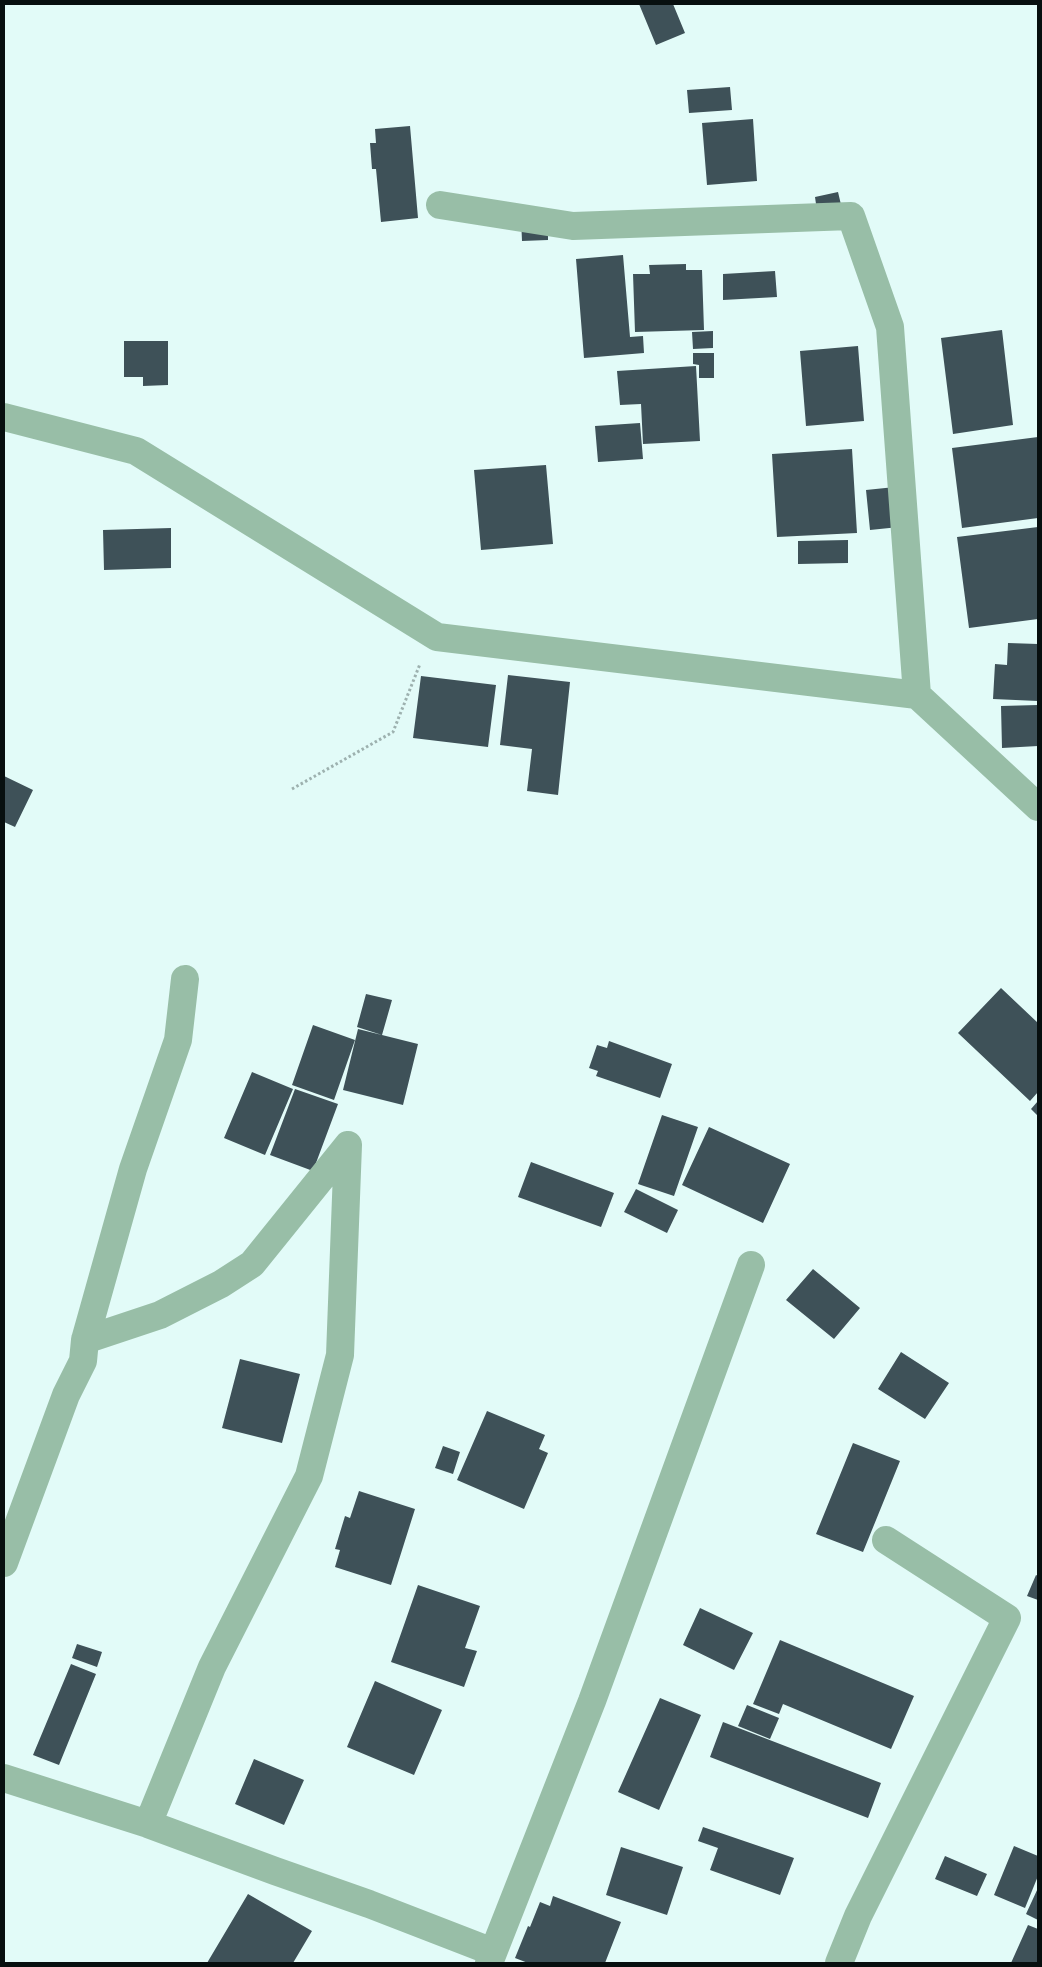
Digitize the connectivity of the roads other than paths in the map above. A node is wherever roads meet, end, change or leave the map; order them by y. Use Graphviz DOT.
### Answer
graph roads {
  1 [pos="440,205"];
  2 [pos="4,417"];
  3 [pos="917,695"];
  4 [pos="1038,807"];
  5 [pos="185,979"];
  6 [pos="750,1265"];
  7 [pos="85,1340"];
  8 [pos="886,1540"];
  9 [pos="4,1563"];
  10 [pos="4,1778"];
  11 [pos="148,1824"];
  12 [pos="491,1958"];
  13 [pos="839,1963"];
  1 -- 3 [label="street"];
  2 -- 3 [label="street"];
  3 -- 4 [label="street"];
  5 -- 7 [label="street"];
  6 -- 12 [label="street"];
  7 -- 9 [label="street"];
  7 -- 11 [label="street"];
  8 -- 13 [label="street"];
  10 -- 11 [label="street"];
  11 -- 12 [label="street"];
}
